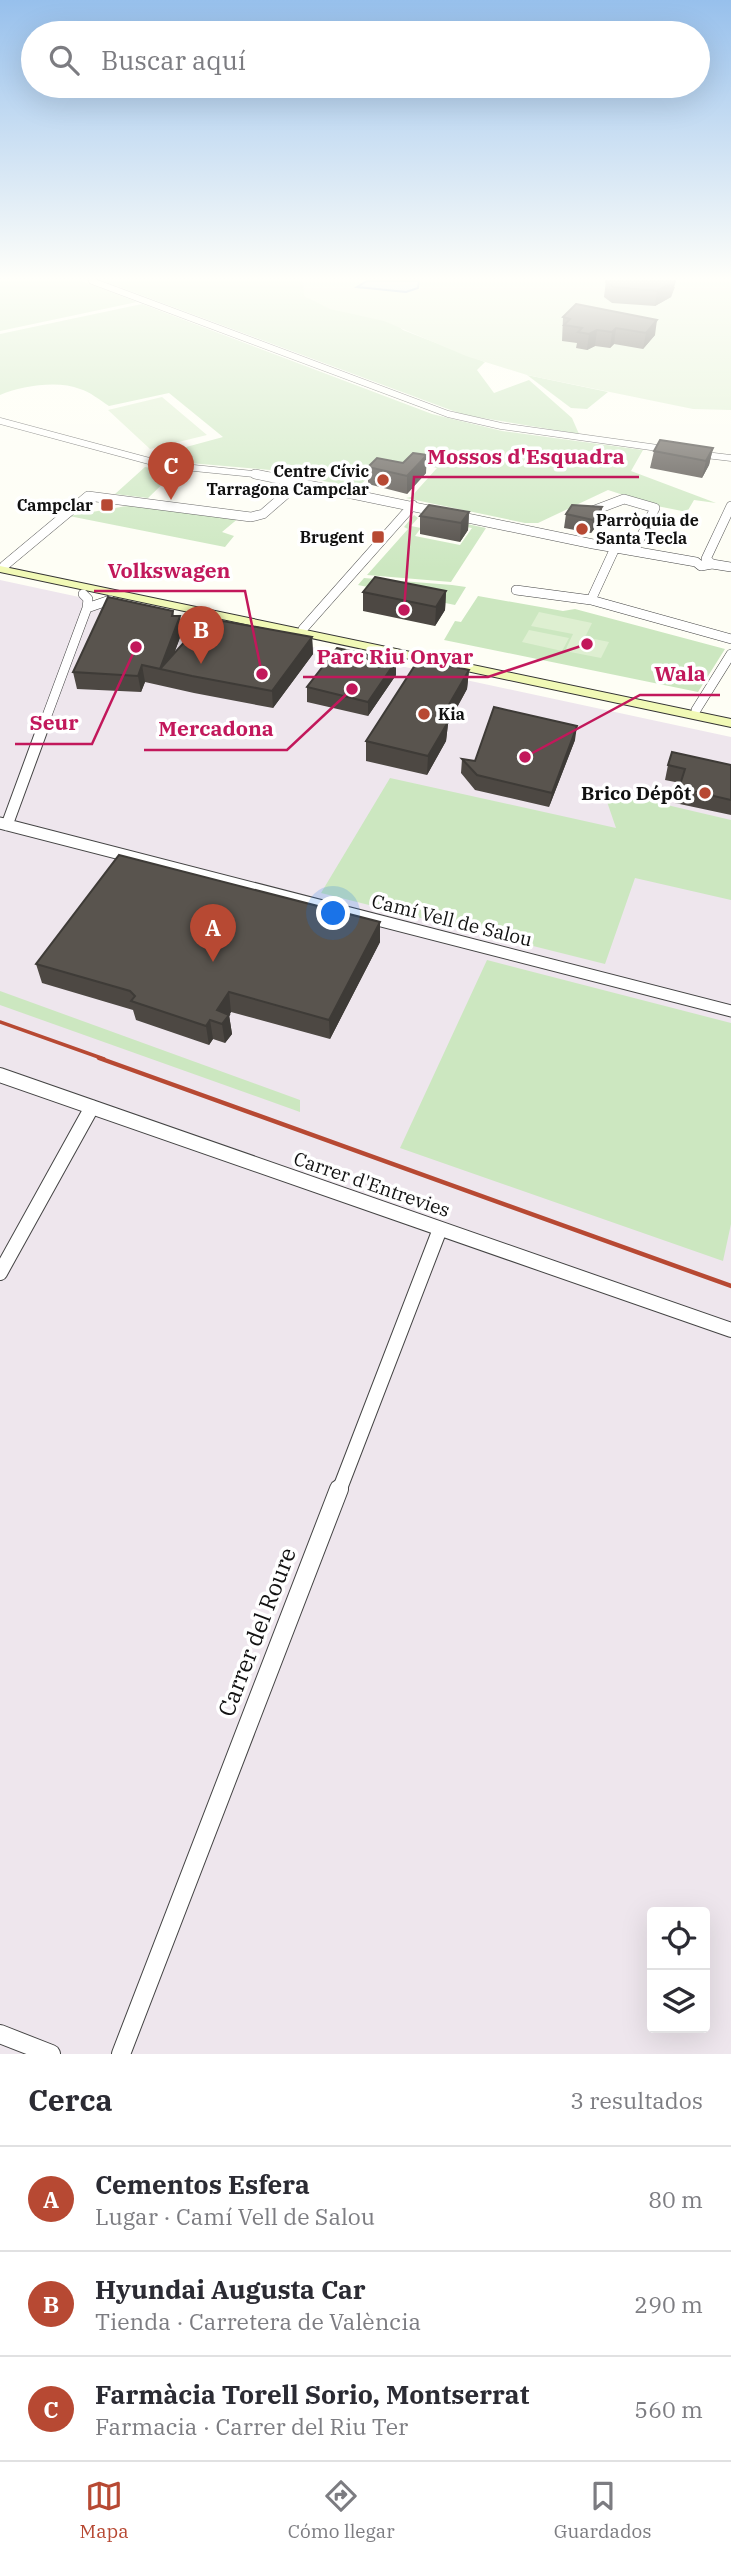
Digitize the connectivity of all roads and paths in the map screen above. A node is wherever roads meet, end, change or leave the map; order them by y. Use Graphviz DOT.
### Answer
graph roads {
  1 [pos="349,377"];
  2 [pos="0,422"];
  3 [pos="731,458"];
  4 [pos="300,481"];
  5 [pos="413,505"];
  6 [pos="731,506"];
  7 [pos="587,513"];
  8 [pos="615,548"];
  9 [pos="634,551"];
  10 [pos="709,561"];
  11 [pos="1,567"];
  12 [pos="731,567"];
  13 [pos="516,590"];
  14 [pos="83,594"];
  15 [pos="110,600"];
  16 [pos="591,600"];
  17 [pos="87,608"];
  18 [pos="303,629"];
  19 [pos="731,639"];
  20 [pos="731,654"];
  21 [pos="699,706"];
  22 [pos="731,720"];
  23 [pos="3,824"];
  24 [pos="731,1011"];
  25 [pos="0,1074"];
  26 [pos="92,1107"];
  27 [pos="440,1229"];
  28 [pos="0,1273"];
  29 [pos="731,1331"];
  30 [pos="0,2034"];
  31 [pos="51,2054"];
  32 [pos="121,2054"];
  1 -- 3 [label="street"];
  2 -- 4 [label="street"];
  4 -- 5 [label="street"];
  4 -- 11 [label="street"];
  5 -- 8 [label="street"];
  5 -- 18 [label="street"];
  6 -- 10 [label="street"];
  7 -- 9 [label="street"];
  8 -- 9 [label="street"];
  8 -- 16 [label="street"];
  9 -- 10 [label="street"];
  10 -- 12 [label="street"];
  11 -- 18 [label="main road"];
  11 -- 22 [label="main road"];
  13 -- 16 [label="street"];
  14 -- 17 [label="street"];
  15 -- 17 [label="street"];
  16 -- 19 [label="street"];
  17 -- 23 [label="street"];
  18 -- 21 [label="main road"];
  20 -- 21 [label="street"];
  21 -- 22 [label="main road"];
  23 -- 24 [label="street, Camí Vell de Salou"];
  25 -- 26 [label="street, Carrer d'Entrevies"];
  26 -- 27 [label="street, Carrer d'Entrevies"];
  26 -- 28 [label="street"];
  27 -- 29 [label="street, Carrer d'Entrevies"];
  27 -- 32 [label="street, Carrer del Roure"];
  30 -- 31 [label="street"];
}
